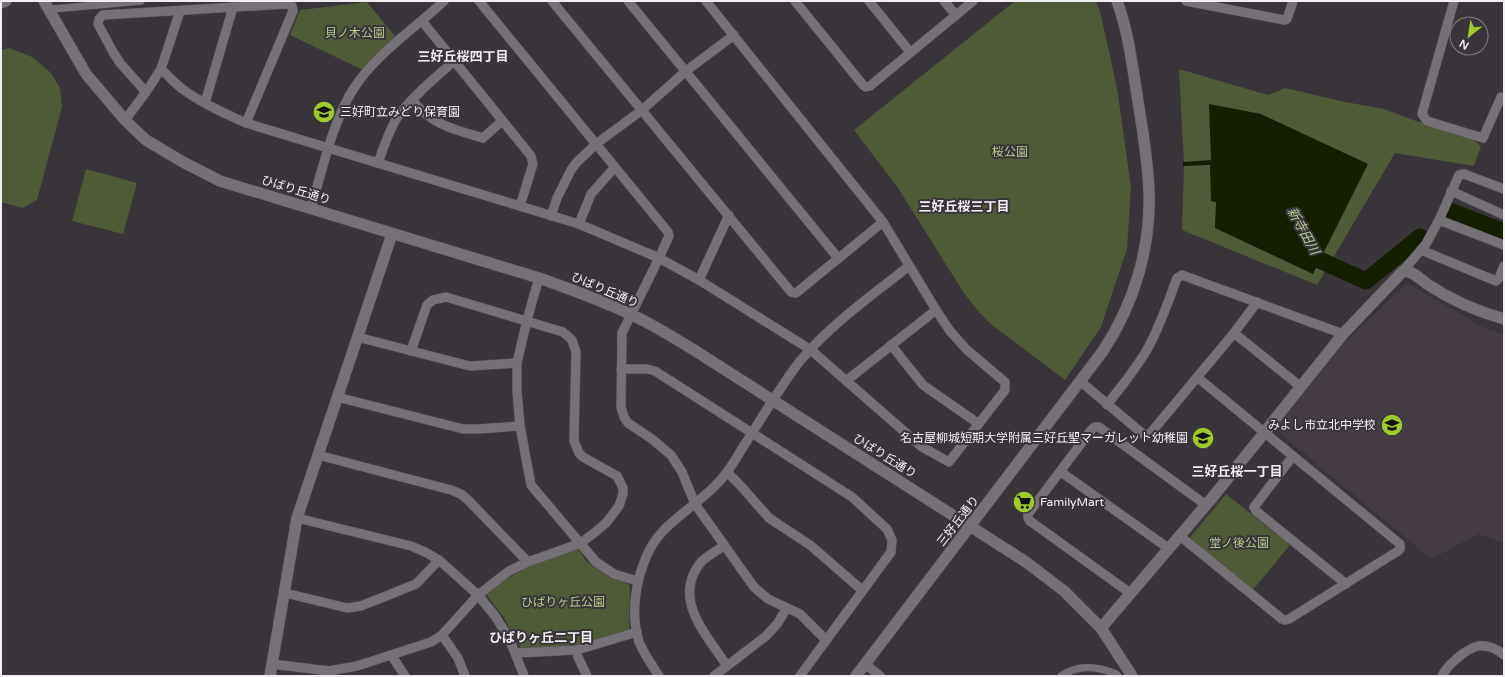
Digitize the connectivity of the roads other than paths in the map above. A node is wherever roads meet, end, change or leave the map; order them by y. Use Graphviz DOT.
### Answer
graph roads {
  1 [pos="6,1"];
  2 [pos="44,1"];
  3 [pos="141,1"];
  4 [pos="444,1"];
  5 [pos="479,1"];
  6 [pos="552,1"];
  7 [pos="628,1"];
  8 [pos="706,1"];
  9 [pos="795,1"];
  10 [pos="869,1"];
  11 [pos="944,1"];
  12 [pos="973,1"];
  13 [pos="1117,1"];
  14 [pos="1186,1"];
  15 [pos="1293,1"];
  16 [pos="1454,1"];
  17 [pos="1,3"];
  18 [pos="1232,6"];
  19 [pos="232,7"];
  20 [pos="53,9"];
  21 [pos="180,11"];
  22 [pos="956,15"];
  23 [pos="422,22"];
  24 [pos="734,35"];
  25 [pos="910,52"];
  26 [pos="454,61"];
  27 [pos="161,69"];
  28 [pos="686,71"];
  29 [pos="146,92"];
  30 [pos="1504,98"];
  31 [pos="412,100"];
  32 [pos="205,103"];
  33 [pos="642,110"];
  34 [pos="125,120"];
  35 [pos="502,121"];
  36 [pos="246,123"];
  37 [pos="596,144"];
  38 [pos="329,148"];
  39 [pos="378,163"];
  40 [pos="615,167"];
  41 [pos="1504,189"];
  42 [pos="1451,191"];
  43 [pos="520,206"];
  44 [pos="311,208"];
  45 [pos="1504,214"];
  46 [pos="729,215"];
  47 [pos="551,216"];
  48 [pos="1438,220"];
  49 [pos="883,222"];
  50 [pos="579,224"];
  51 [pos="392,234"];
  52 [pos="1504,245"];
  53 [pos="1420,250"];
  54 [pos="659,258"];
  55 [pos="838,258"];
  56 [pos="909,266"];
  57 [pos="1504,266"];
  58 [pos="1403,271"];
  59 [pos="539,278"];
  60 [pos="699,280"];
  61 [pos="1257,302"];
  62 [pos="936,310"];
  63 [pos="632,314"];
  64 [pos="1504,319"];
  65 [pos="527,320"];
  66 [pos="1234,333"];
  67 [pos="1343,334"];
  68 [pos="357,337"];
  69 [pos="891,345"];
  70 [pos="811,350"];
  71 [pos="411,351"];
  72 [pos="517,363"];
  73 [pos="621,369"];
  74 [pos="1197,377"];
  75 [pos="846,381"];
  76 [pos="1080,381"];
  77 [pos="1301,387"];
  78 [pos="337,397"];
  79 [pos="774,400"];
  80 [pos="1107,405"];
  81 [pos="979,424"];
  82 [pos="520,426"];
  83 [pos="752,432"];
  84 [pos="1265,432"];
  85 [pos="318,455"];
  86 [pos="1292,456"];
  87 [pos="727,472"];
  88 [pos="1061,472"];
  89 [pos="695,504"];
  90 [pos="1206,505"];
  91 [pos="297,518"];
  92 [pos="970,525"];
  93 [pos="1180,536"];
  94 [pos="580,543"];
  95 [pos="724,546"];
  96 [pos="1168,548"];
  97 [pos="438,560"];
  98 [pos="528,562"];
  99 [pos="637,581"];
  100 [pos="1346,584"];
  101 [pos="862,590"];
  102 [pos="285,593"];
  103 [pos="1130,593"];
  104 [pos="478,595"];
  105 [pos="787,608"];
  106 [pos="1101,628"];
  107 [pos="637,632"];
  108 [pos="442,635"];
  109 [pos="826,640"];
  110 [pos="577,650"];
  111 [pos="516,653"];
  112 [pos="1504,655"];
  113 [pos="392,656"];
  114 [pos="272,664"];
  115 [pos="865,664"];
  116 [pos="728,666"];
  117 [pos="270,676"];
  118 [pos="405,676"];
  119 [pos="465,676"];
  120 [pos="524,676"];
  121 [pos="587,676"];
  122 [pos="658,676"];
  123 [pos="714,676"];
  124 [pos="800,676"];
  125 [pos="856,676"];
  126 [pos="880,676"];
  127 [pos="1061,676"];
  128 [pos="1118,676"];
  129 [pos="1132,676"];
  130 [pos="1442,676"];
  1 -- 17 [label="street"];
  2 -- 34 [label="street, ひばり丘通り"];
  3 -- 20 [label="street"];
  4 -- 23 [label="street"];
  5 -- 37 [label="street"];
  6 -- 33 [label="street"];
  7 -- 28 [label="street"];
  8 -- 24 [label="street"];
  9 -- 25 [label="street"];
  10 -- 25 [label="street"];
  11 -- 22 [label="street"];
  12 -- 22 [label="street"];
  13 -- 76 [label="street, 三好丘通り"];
  14 -- 18 [label="street"];
  15 -- 18 [label="street"];
  16 -- 30 [label="street"];
  19 -- 21 [label="street"];
  19 -- 32 [label="street"];
  19 -- 36 [label="street"];
  21 -- 27 [label="street"];
  21 -- 29 [label="street"];
  22 -- 25 [label="street"];
  23 -- 26 [label="street"];
  23 -- 38 [label="street"];
  24 -- 28 [label="street"];
  24 -- 49 [label="street"];
  26 -- 31 [label="street"];
  26 -- 35 [label="street"];
  27 -- 29 [label="street"];
  27 -- 32 [label="street"];
  28 -- 33 [label="street"];
  28 -- 55 [label="street"];
  29 -- 34 [label="street"];
  31 -- 35 [label="street"];
  31 -- 39 [label="street"];
  32 -- 36 [label="street"];
  33 -- 37 [label="street"];
  33 -- 46 [label="street"];
  34 -- 44 [label="street, ひばり丘通り"];
  35 -- 43 [label="street"];
  36 -- 38 [label="street"];
  37 -- 40 [label="street"];
  37 -- 47 [label="street"];
  38 -- 39 [label="street"];
  38 -- 44 [label="street"];
  39 -- 43 [label="street"];
  40 -- 50 [label="street"];
  40 -- 54 [label="street"];
  41 -- 42 [label="street"];
  42 -- 45 [label="street"];
  42 -- 48 [label="street"];
  43 -- 47 [label="street"];
  44 -- 51 [label="street, ひばり丘通り"];
  46 -- 55 [label="street"];
  46 -- 60 [label="street"];
  47 -- 50 [label="street"];
  48 -- 52 [label="street"];
  48 -- 53 [label="street"];
  49 -- 55 [label="street"];
  49 -- 56 [label="street"];
  50 -- 54 [label="street"];
  51 -- 59 [label="street, ひばり丘通り"];
  51 -- 68 [label="street"];
  53 -- 57 [label="street"];
  53 -- 58 [label="street"];
  54 -- 60 [label="street"];
  54 -- 63 [label="street"];
  56 -- 62 [label="street"];
  56 -- 70 [label="street"];
  58 -- 64 [label="street"];
  58 -- 67 [label="street"];
  59 -- 63 [label="street, ひばり丘通り"];
  59 -- 65 [label="street"];
  60 -- 70 [label="street"];
  61 -- 66 [label="street"];
  61 -- 67 [label="street"];
  61 -- 80 [label="street"];
  62 -- 69 [label="street"];
  62 -- 81 [label="street"];
  63 -- 73 [label="street"];
  63 -- 79 [label="street, ひばり丘通り"];
  65 -- 71 [label="street"];
  65 -- 72 [label="street"];
  65 -- 94 [label="street"];
  66 -- 74 [label="street"];
  66 -- 77 [label="street"];
  67 -- 77 [label="street"];
  68 -- 71 [label="street"];
  68 -- 78 [label="street"];
  69 -- 75 [label="street"];
  69 -- 81 [label="street"];
  70 -- 75 [label="street"];
  70 -- 79 [label="street"];
  71 -- 72 [label="street"];
  72 -- 82 [label="street"];
  73 -- 83 [label="street"];
  73 -- 89 [label="street"];
  74 -- 80 [label="street"];
  74 -- 84 [label="street"];
  75 -- 81 [label="street"];
  76 -- 80 [label="street"];
  76 -- 92 [label="street, 三好丘通り"];
  77 -- 84 [label="street"];
  78 -- 82 [label="street"];
  78 -- 85 [label="street"];
  79 -- 83 [label="street"];
  79 -- 92 [label="street, ひばり丘通り"];
  82 -- 94 [label="street"];
  83 -- 87 [label="street"];
  83 -- 101 [label="street"];
  84 -- 86 [label="street"];
  84 -- 90 [label="street"];
  85 -- 91 [label="street"];
  85 -- 98 [label="street"];
  86 -- 100 [label="street"];
  86 -- 100 [label="street"];
  87 -- 89 [label="street"];
  87 -- 101 [label="street"];
  88 -- 90 [label="street"];
  88 -- 96 [label="street"];
  88 -- 103 [label="street"];
  89 -- 95 [label="street"];
  89 -- 99 [label="street"];
  90 -- 93 [label="street"];
  91 -- 97 [label="street"];
  91 -- 102 [label="street"];
  92 -- 106 [label="street, ひばり丘通り"];
  92 -- 115 [label="street, 三好丘通り"];
  93 -- 96 [label="street"];
  93 -- 100 [label="street"];
  94 -- 98 [label="street"];
  94 -- 99 [label="street"];
  95 -- 105 [label="street"];
  95 -- 116 [label="street"];
  96 -- 103 [label="street"];
  97 -- 102 [label="street"];
  97 -- 104 [label="street"];
  98 -- 104 [label="street"];
  99 -- 107 [label="street"];
  101 -- 109 [label="street"];
  102 -- 114 [label="street"];
  103 -- 106 [label="street"];
  104 -- 108 [label="street"];
  104 -- 111 [label="street"];
  105 -- 109 [label="street"];
  105 -- 116 [label="street"];
  106 -- 129 [label="street, ひばり丘通り"];
  107 -- 110 [label="street"];
  107 -- 122 [label="street"];
  108 -- 113 [label="street"];
  108 -- 119 [label="street"];
  109 -- 124 [label="street"];
  110 -- 111 [label="street"];
  110 -- 121 [label="street"];
  111 -- 120 [label="street"];
  112 -- 130 [label="street"];
  113 -- 114 [label="street"];
  113 -- 118 [label="street"];
  114 -- 117 [label="street"];
  115 -- 125 [label="street, 三好丘通り"];
  115 -- 126 [label="street"];
  116 -- 123 [label="street"];
  127 -- 128 [label="street"];
}
